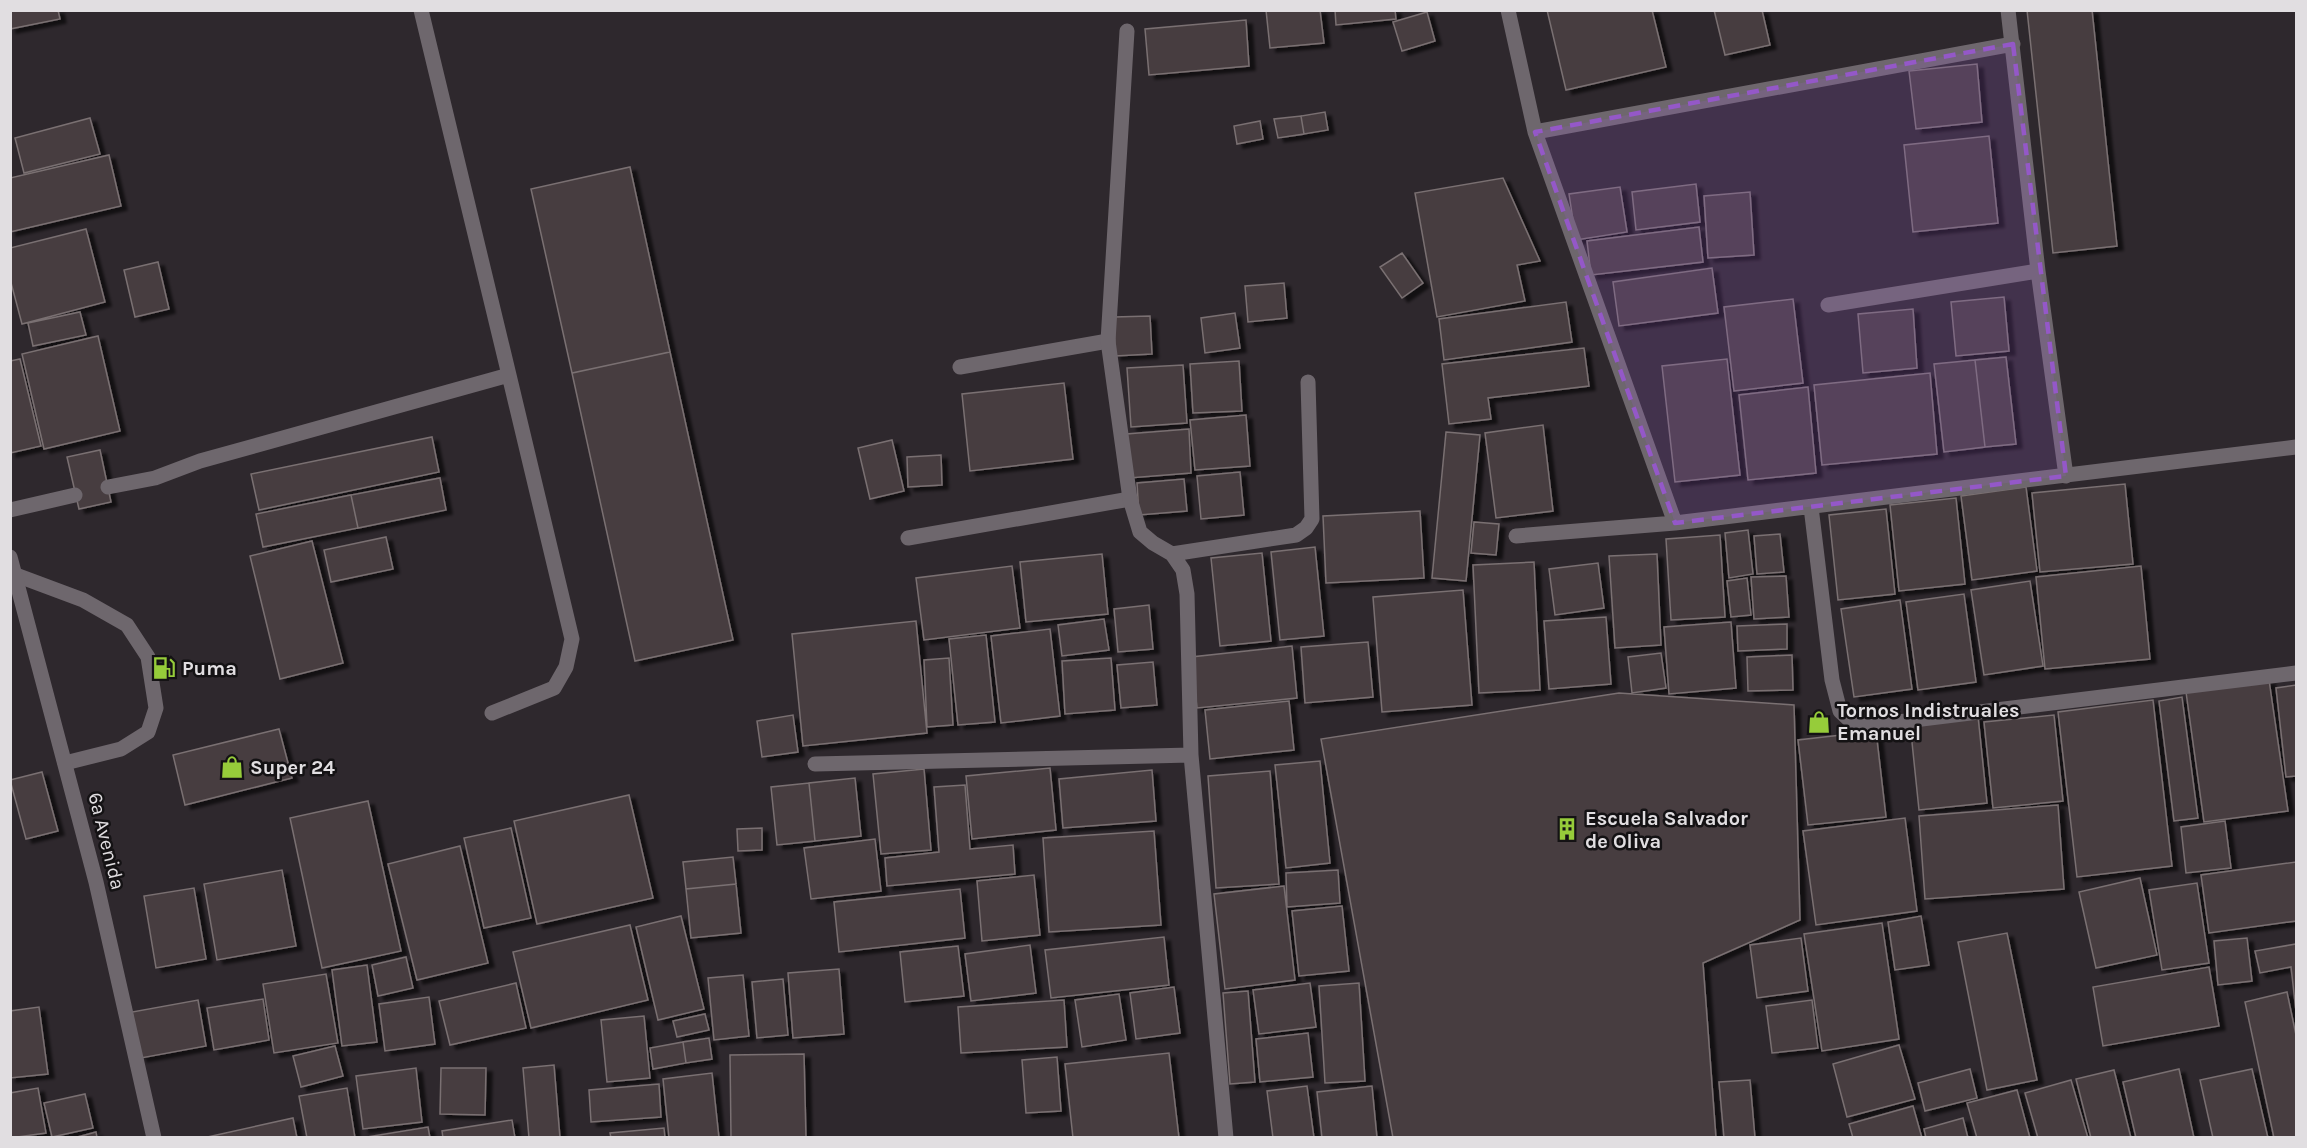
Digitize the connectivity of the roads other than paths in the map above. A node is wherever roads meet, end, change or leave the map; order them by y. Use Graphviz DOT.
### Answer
graph roads {
  1 [pos="421,10"];
  2 [pos="1508,10"];
  3 [pos="2008,10"];
  4 [pos="1127,31"];
  5 [pos="2013,44"];
  6 [pos="1535,132"];
  7 [pos="2038,271"];
  8 [pos="1828,304"];
  9 [pos="1108,341"];
  10 [pos="960,367"];
  11 [pos="509,375"];
  12 [pos="1308,382"];
  13 [pos="2296,447"];
  14 [pos="2066,476"];
  15 [pos="108,487"];
  16 [pos="75,495"];
  17 [pos="1130,499"];
  18 [pos="1811,507"];
  19 [pos="10,510"];
  20 [pos="1675,523"];
  21 [pos="1516,536"];
  22 [pos="908,538"];
  23 [pos="1172,554"];
  24 [pos="10,557"];
  25 [pos="16,575"];
  26 [pos="2296,673"];
  27 [pos="492,713"];
  28 [pos="1191,755"];
  29 [pos="65,763"];
  30 [pos="815,764"];
  31 [pos="154,1137"];
  32 [pos="1226,1137"];
  1 -- 11 [label="street"];
  2 -- 6 [label="street"];
  3 -- 5 [label="street"];
  4 -- 9 [label="street"];
  5 -- 6 [label="street"];
  5 -- 7 [label="street"];
  6 -- 20 [label="street"];
  7 -- 8 [label="street"];
  7 -- 14 [label="street"];
  9 -- 10 [label="street"];
  9 -- 17 [label="street"];
  11 -- 15 [label="street"];
  11 -- 27 [label="street"];
  12 -- 23 [label="street"];
  13 -- 14 [label="street"];
  14 -- 18 [label="street"];
  16 -- 19 [label="street"];
  17 -- 22 [label="street"];
  17 -- 23 [label="street"];
  18 -- 20 [label="street"];
  18 -- 26 [label="street"];
  20 -- 21 [label="street"];
  23 -- 28 [label="street"];
  24 -- 25 [label="street, 6a Avenida"];
  25 -- 29 [label="street, 6a Avenida"];
  25 -- 29 [label="street"];
  28 -- 30 [label="street"];
  28 -- 32 [label="street"];
  29 -- 31 [label="street, 6a Avenida"];
}
